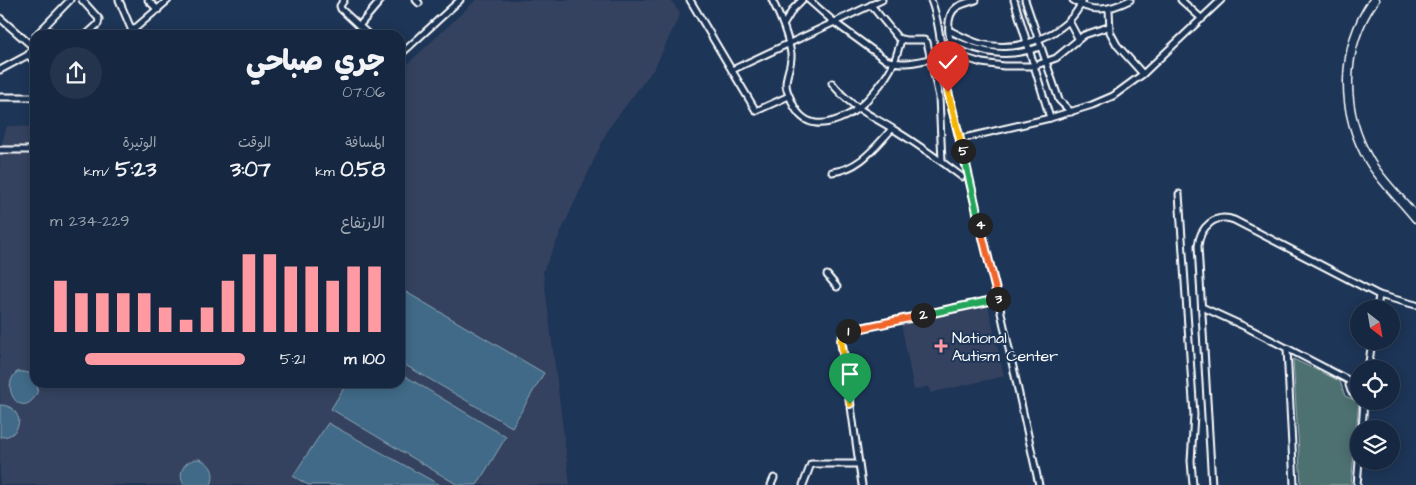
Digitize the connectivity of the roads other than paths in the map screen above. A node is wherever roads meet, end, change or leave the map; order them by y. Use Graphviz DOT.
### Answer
graph roads {
  1 [pos="70,0"];
  2 [pos="82,0"];
  3 [pos="119,0"];
  4 [pos="148,0"];
  5 [pos="168,0"];
  6 [pos="344,0"];
  7 [pos="381,0"];
  8 [pos="460,0"];
  9 [pos="690,0"];
  10 [pos="772,0"];
  11 [pos="802,0"];
  12 [pos="808,0"];
  13 [pos="882,0"];
  14 [pos="931,0"];
  15 [pos="976,0"];
  16 [pos="1014,0"];
  17 [pos="1024,0"];
  18 [pos="1073,0"];
  19 [pos="1130,0"];
  20 [pos="1181,0"];
  21 [pos="1221,0"];
  22 [pos="1374,0"];
  23 [pos="1082,3"];
  24 [pos="872,5"];
  25 [pos="1109,8"];
  26 [pos="158,10"];
  27 [pos="0,18"];
  28 [pos="1202,19"];
  29 [pos="1069,21"];
  30 [pos="834,22"];
  31 [pos="784,24"];
  32 [pos="359,26"];
  33 [pos="1108,27"];
  34 [pos="43,28"];
  35 [pos="41,30"];
  36 [pos="48,30"];
  37 [pos="91,30"];
  38 [pos="133,30"];
  39 [pos="137,30"];
  40 [pos="363,30"];
  41 [pos="949,30"];
  42 [pos="1078,38"];
  43 [pos="30,39"];
  44 [pos="950,39"];
  45 [pos="902,40"];
  46 [pos="1038,40"];
  47 [pos="27,42"];
  48 [pos="976,42"];
  49 [pos="1027,42"];
  50 [pos="789,44"];
  51 [pos="30,45"];
  52 [pos="1040,47"];
  53 [pos="974,49"];
  54 [pos="405,50"];
  55 [pos="30,51"];
  56 [pos="1029,51"];
  57 [pos="28,55"];
  58 [pos="953,55"];
  59 [pos="942,56"];
  60 [pos="930,59"];
  61 [pos="1046,62"];
  62 [pos="894,63"];
  63 [pos="1034,66"];
  64 [pos="0,70"];
  65 [pos="732,70"];
  66 [pos="1143,74"];
  67 [pos="832,84"];
  68 [pos="0,96"];
  69 [pos="789,96"];
  70 [pos="30,97"];
  71 [pos="857,109"];
  72 [pos="1071,112"];
  73 [pos="1050,118"];
  74 [pos="892,128"];
  75 [pos="960,139"];
  76 [pos="0,150"];
  77 [pos="30,150"];
  78 [pos="942,161"];
  79 [pos="832,172"];
  80 [pos="962,177"];
  81 [pos="1179,194"];
  82 [pos="1416,218"];
  83 [pos="827,275"];
  84 [pos="837,288"];
  85 [pos="1379,294"];
  86 [pos="998,299"];
  87 [pos="1378,300"];
  88 [pos="1416,305"];
  89 [pos="1202,306"];
  90 [pos="1287,349"];
  91 [pos="1350,381"];
  92 [pos="1350,388"];
  93 [pos="859,464"];
  94 [pos="1358,470"];
  95 [pos="774,478"];
  96 [pos="771,485"];
  97 [pos="803,485"];
  98 [pos="862,485"];
  99 [pos="1039,485"];
  100 [pos="1193,485"];
  101 [pos="1212,485"];
  102 [pos="1294,485"];
  103 [pos="1357,485"];
  1 -- 34 [label="street"];
  2 -- 37 [label="street"];
  3 -- 38 [label="street"];
  4 -- 26 [label="street"];
  5 -- 26 [label="street"];
  6 -- 32 [label="street"];
  7 -- 32 [label="street"];
  8 -- 54 [label="street"];
  9 -- 65 [label="street"];
  10 -- 31 [label="street"];
  11 -- 31 [label="street"];
  12 -- 30 [label="street"];
  13 -- 24 [label="street"];
  14 -- 59 [label="street"];
  15 -- 41 [label="street"];
  16 -- 49 [label="street"];
  17 -- 46 [label="street"];
  18 -- 23 [label="street"];
  19 -- 25 [label="street"];
  20 -- 28 [label="street"];
  21 -- 28 [label="street"];
  22 -- 82 [label="highway"];
  23 -- 25 [label="street"];
  23 -- 29 [label="street"];
  24 -- 30 [label="street"];
  24 -- 45 [label="street"];
  25 -- 33 [label="street"];
  26 -- 39 [label="street"];
  27 -- 47 [label="street"];
  28 -- 66 [label="street"];
  29 -- 42 [label="street"];
  29 -- 46 [label="street"];
  30 -- 50 [label="street"];
  30 -- 62 [label="street"];
  31 -- 50 [label="street"];
  32 -- 40 [label="street"];
  33 -- 42 [label="street"];
  33 -- 66 [label="street"];
  34 -- 35 [label="street"];
  34 -- 36 [label="street"];
  41 -- 44 [label="street"];
  41 -- 48 [label="street"];
  42 -- 61 [label="street"];
  43 -- 47 [label="street"];
  44 -- 53 [label="street"];
  44 -- 58 [label="street"];
  45 -- 60 [label="street"];
  45 -- 62 [label="street"];
  46 -- 49 [label="street"];
  46 -- 52 [label="street"];
  47 -- 51 [label="street"];
  48 -- 49 [label="street"];
  48 -- 53 [label="street"];
  49 -- 56 [label="street"];
  50 -- 65 [label="street"];
  50 -- 69 [label="street"];
  52 -- 56 [label="street"];
  52 -- 61 [label="street"];
  53 -- 56 [label="street"];
  55 -- 57 [label="street"];
  56 -- 63 [label="street"];
  57 -- 64 [label="street"];
  58 -- 59 [label="street"];
  58 -- 63 [label="street"];
  59 -- 75 [label="street"];
  60 -- 62 [label="street"];
  60 -- 78 [label="street"];
  61 -- 63 [label="street"];
  61 -- 72 [label="street"];
  62 -- 71 [label="street"];
  63 -- 73 [label="street"];
  65 -- 69 [label="street"];
  66 -- 72 [label="street"];
  67 -- 71 [label="street"];
  68 -- 70 [label="street"];
  69 -- 71 [label="street"];
  71 -- 74 [label="street"];
  72 -- 73 [label="street"];
  73 -- 75 [label="street"];
  74 -- 78 [label="street"];
  74 -- 79 [label="street"];
  75 -- 86 [label="street"];
  76 -- 77 [label="street"];
  78 -- 80 [label="street"];
  81 -- 100 [label="street"];
  83 -- 84 [label="street"];
  85 -- 87 [label="street"];
  85 -- 88 [label="street"];
  85 -- 89 [label="street"];
  86 -- 93 [label="street"];
  86 -- 99 [label="street"];
  89 -- 90 [label="street"];
  89 -- 101 [label="street"];
  90 -- 91 [label="street"];
  90 -- 102 [label="street"];
  91 -- 92 [label="street"];
  93 -- 97 [label="street"];
  93 -- 98 [label="street"];
  94 -- 103 [label="street"];
  95 -- 96 [label="street"];
}
